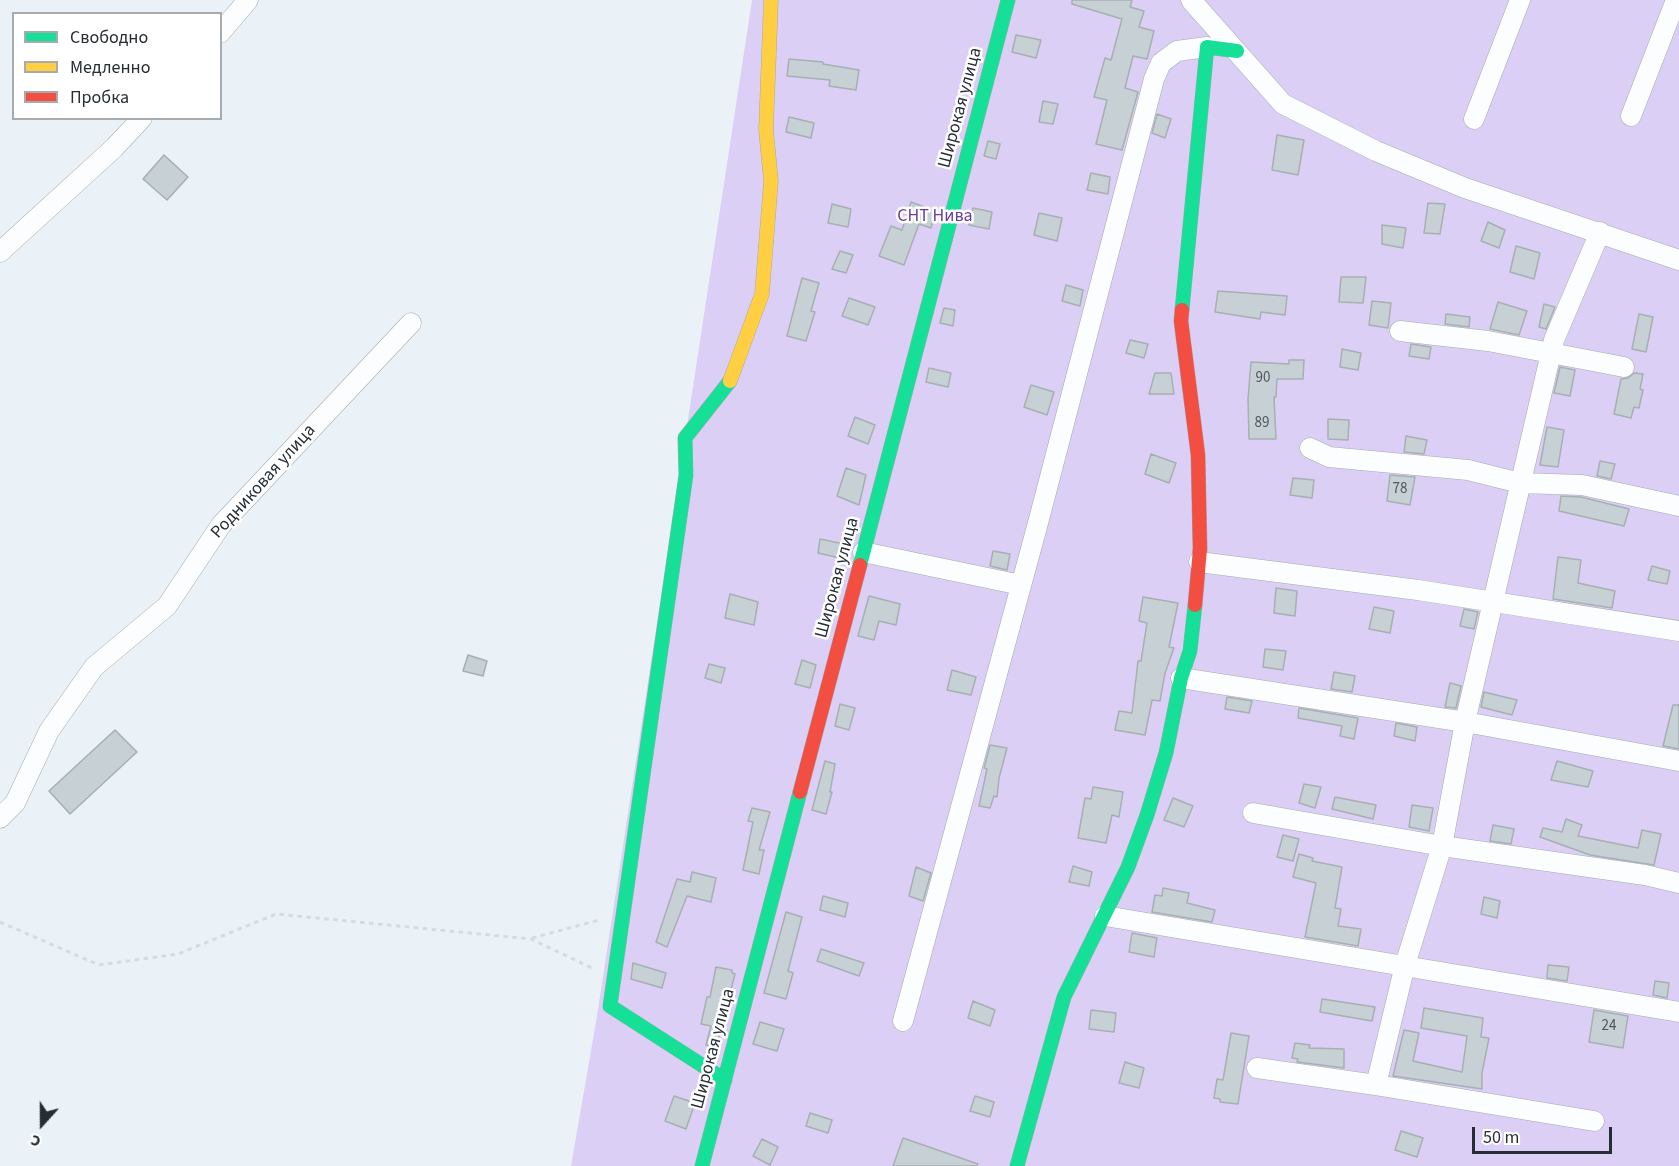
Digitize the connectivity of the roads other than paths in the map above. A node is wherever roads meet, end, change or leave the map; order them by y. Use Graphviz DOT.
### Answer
graph roads {
  1 [pos="248,0"];
  2 [pos="771,0"];
  3 [pos="1008,0"];
  4 [pos="1191,0"];
  5 [pos="1520,0"];
  6 [pos="1676,0"];
  7 [pos="222,31"];
  8 [pos="1207,46"];
  9 [pos="1237,51"];
  10 [pos="1631,116"];
  11 [pos="1474,119"];
  12 [pos="140,120"];
  13 [pos="1600,232"];
  14 [pos="0,252"];
  15 [pos="1679,260"];
  16 [pos="411,323"];
  17 [pos="1400,331"];
  18 [pos="1550,354"];
  19 [pos="1624,367"];
  20 [pos="1310,448"];
  21 [pos="1520,483"];
  22 [pos="1679,506"];
  23 [pos="863,552"];
  24 [pos="1199,562"];
  25 [pos="1021,585"];
  26 [pos="1493,602"];
  27 [pos="1679,631"];
  28 [pos="1181,678"];
  29 [pos="1466,722"];
  30 [pos="1679,761"];
  31 [pos="1253,813"];
  32 [pos="0,818"];
  33 [pos="1442,846"];
  34 [pos="1679,883"];
  35 [pos="1105,916"];
  36 [pos="1405,965"];
  37 [pos="1679,1012"];
  38 [pos="903,1021"];
  39 [pos="1257,1068"];
  40 [pos="724,1080"];
  41 [pos="1376,1085"];
  42 [pos="1594,1122"];
  43 [pos="702,1166"];
  44 [pos="1017,1166"];
  1 -- 7 [label="street"];
  2 -- 40 [label="street"];
  3 -- 23 [label="street, Широкая улица"];
  4 -- 9 [label="street"];
  5 -- 11 [label="street"];
  6 -- 10 [label="street"];
  8 -- 9 [label="street"];
  8 -- 24 [label="street"];
  8 -- 25 [label="street"];
  9 -- 13 [label="street"];
  12 -- 14 [label="street"];
  13 -- 15 [label="street"];
  13 -- 18 [label="street"];
  16 -- 32 [label="street, Родниковая улица"];
  17 -- 18 [label="street"];
  18 -- 19 [label="street"];
  18 -- 21 [label="street"];
  20 -- 21 [label="street"];
  21 -- 22 [label="street"];
  21 -- 26 [label="street"];
  23 -- 25 [label="street"];
  23 -- 40 [label="street, Широкая улица"];
  24 -- 26 [label="street"];
  24 -- 28 [label="street"];
  25 -- 38 [label="street"];
  26 -- 27 [label="street"];
  26 -- 29 [label="street"];
  28 -- 29 [label="street"];
  28 -- 35 [label="street"];
  29 -- 30 [label="street"];
  29 -- 33 [label="street"];
  31 -- 33 [label="street"];
  33 -- 34 [label="street"];
  33 -- 36 [label="street"];
  35 -- 36 [label="street"];
  35 -- 44 [label="street"];
  36 -- 37 [label="street"];
  36 -- 41 [label="street"];
  39 -- 41 [label="street"];
  40 -- 43 [label="street, Широкая улица"];
  41 -- 42 [label="street"];
}
